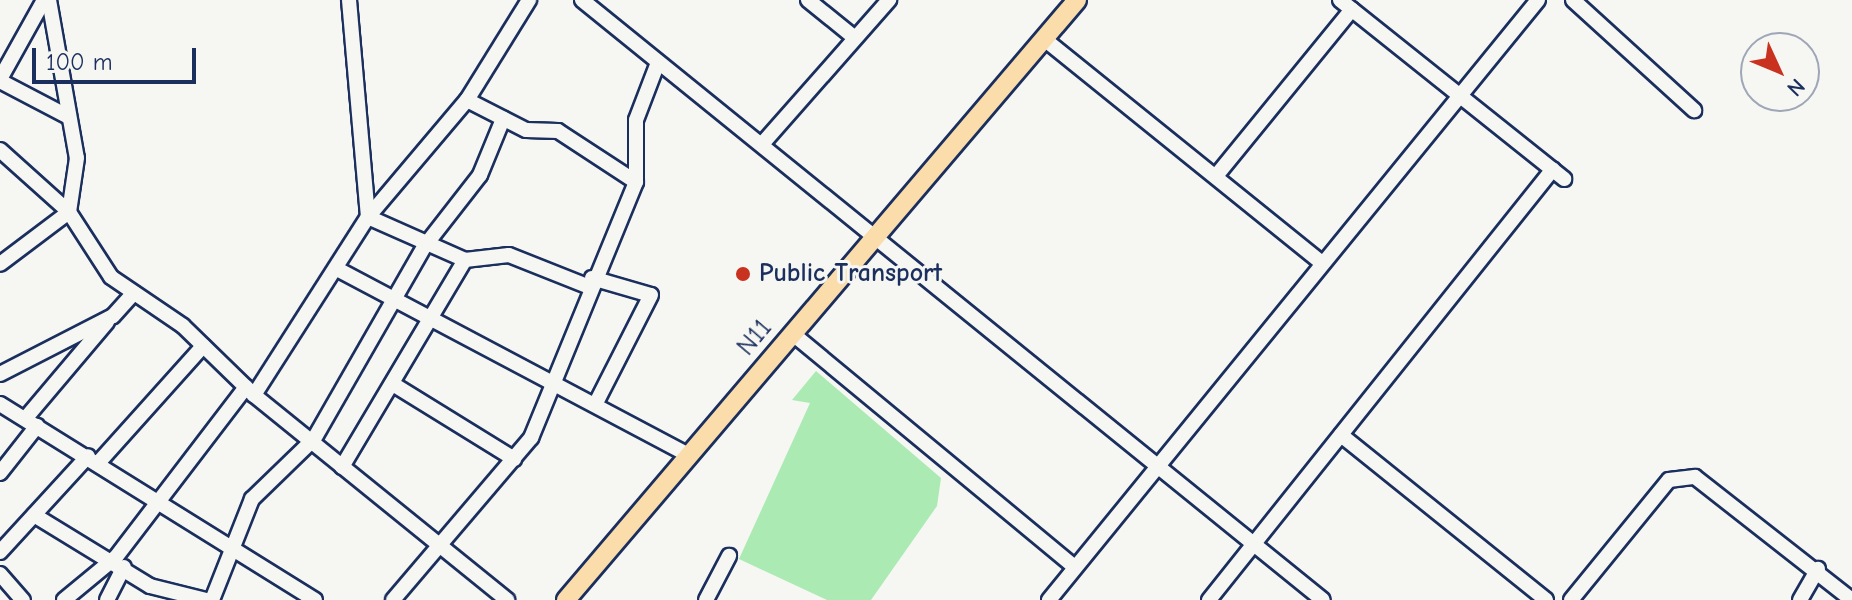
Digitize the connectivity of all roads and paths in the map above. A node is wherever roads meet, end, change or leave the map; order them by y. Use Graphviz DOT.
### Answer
graph roads {
  1 [pos="46,0"];
  2 [pos="349,0"];
  3 [pos="529,0"];
  4 [pos="582,0"];
  5 [pos="808,0"];
  6 [pos="889,0"];
  7 [pos="1077,0"];
  8 [pos="1538,0"];
  9 [pos="1573,0"];
  10 [pos="1346,5"];
  11 [pos="855,38"];
  12 [pos="1043,38"];
  13 [pos="657,65"];
  14 [pos="0,80"];
  15 [pos="1460,95"];
  16 [pos="467,100"];
  17 [pos="1694,110"];
  18 [pos="67,116"];
  19 [pos="503,119"];
  20 [pos="763,143"];
  21 [pos="0,150"];
  22 [pos="1216,176"];
  23 [pos="636,182"];
  24 [pos="69,212"];
  25 [pos="368,217"];
  26 [pos="874,238"];
  27 [pos="424,247"];
  28 [pos="465,260"];
  29 [pos="1322,263"];
  30 [pos="0,264"];
  31 [pos="339,270"];
  32 [pos="590,282"];
  33 [pos="134,293"];
  34 [pos="397,297"];
  35 [pos="113,316"];
  36 [pos="435,319"];
  37 [pos="793,334"];
  38 [pos="203,346"];
  39 [pos="0,374"];
  40 [pos="553,380"];
  41 [pos="396,386"];
  42 [pos="250,391"];
  43 [pos="596,403"];
  44 [pos="0,404"];
  45 [pos="31,422"];
  46 [pos="1341,435"];
  47 [pos="314,439"];
  48 [pos="690,456"];
  49 [pos="93,459"];
  50 [pos="514,459"];
  51 [pos="1158,464"];
  52 [pos="342,467"];
  53 [pos="0,473"];
  54 [pos="159,498"];
  55 [pos="34,515"];
  56 [pos="232,544"];
  57 [pos="1254,544"];
  58 [pos="434,547"];
  59 [pos="0,552"];
  60 [pos="729,556"];
  61 [pos="117,564"];
  62 [pos="1075,567"];
  63 [pos="1818,569"];
  64 [pos="0,574"];
  65 [pos="309,598"];
  66 [pos="23,600"];
  67 [pos="64,600"];
  68 [pos="107,600"];
  69 [pos="206,600"];
  70 [pos="212,600"];
  71 [pos="393,600"];
  72 [pos="507,600"];
  73 [pos="566,600"];
  74 [pos="706,600"];
  75 [pos="1049,600"];
  76 [pos="1209,600"];
  77 [pos="1323,600"];
  78 [pos="1546,600"];
  79 [pos="1571,600"];
  80 [pos="1800,600"];
  81 [pos="1852,600"];
  1 -- 14 [label="street"];
  1 -- 18 [label="street"];
  2 -- 25 [label="street"];
  3 -- 16 [label="street"];
  4 -- 13 [label="street"];
  5 -- 11 [label="street"];
  6 -- 11 [label="street"];
  7 -- 12 [label="main road, N11"];
  8 -- 15 [label="street"];
  9 -- 17 [label="street"];
  10 -- 15 [label="street"];
  10 -- 22 [label="street"];
  11 -- 20 [label="street"];
  12 -- 22 [label="street"];
  12 -- 26 [label="main road, N11"];
  13 -- 20 [label="street"];
  13 -- 23 [label="street"];
  14 -- 18 [label="street"];
  15 -- 29 [label="street"];
  15 -- 46 [label="street"];
  16 -- 19 [label="street"];
  16 -- 25 [label="street"];
  18 -- 24 [label="street"];
  19 -- 23 [label="street"];
  19 -- 27 [label="street"];
  20 -- 26 [label="street"];
  21 -- 24 [label="street"];
  22 -- 29 [label="street"];
  23 -- 32 [label="street"];
  24 -- 30 [label="street"];
  24 -- 33 [label="street"];
  25 -- 27 [label="street"];
  25 -- 31 [label="street"];
  26 -- 37 [label="main road, N11"];
  26 -- 51 [label="street"];
  27 -- 28 [label="street"];
  27 -- 34 [label="street"];
  28 -- 32 [label="street"];
  28 -- 36 [label="street"];
  29 -- 51 [label="street"];
  31 -- 34 [label="street"];
  31 -- 42 [label="street"];
  32 -- 40 [label="street"];
  32 -- 43 [label="street"];
  33 -- 35 [label="street"];
  33 -- 38 [label="street"];
  34 -- 36 [label="street"];
  34 -- 47 [label="street"];
  35 -- 39 [label="street"];
  35 -- 45 [label="street"];
  36 -- 40 [label="street"];
  36 -- 41 [label="street"];
  37 -- 48 [label="main road, N11"];
  37 -- 62 [label="street"];
  38 -- 42 [label="street"];
  38 -- 49 [label="street"];
  40 -- 43 [label="street"];
  40 -- 50 [label="street"];
  41 -- 50 [label="street"];
  41 -- 52 [label="street"];
  42 -- 47 [label="street"];
  42 -- 54 [label="street"];
  43 -- 48 [label="street"];
  44 -- 45 [label="street"];
  45 -- 49 [label="street"];
  45 -- 53 [label="street"];
  46 -- 57 [label="street"];
  46 -- 78 [label="street"];
  47 -- 52 [label="street"];
  47 -- 56 [label="street"];
  48 -- 73 [label="main road, N11"];
  49 -- 54 [label="street"];
  49 -- 55 [label="street"];
  50 -- 58 [label="street"];
  51 -- 57 [label="street"];
  51 -- 62 [label="street"];
  52 -- 58 [label="street"];
  54 -- 56 [label="street"];
  54 -- 61 [label="street"];
  55 -- 59 [label="street"];
  55 -- 61 [label="street"];
  56 -- 65 [label="street"];
  56 -- 70 [label="street"];
  57 -- 76 [label="street"];
  57 -- 77 [label="street"];
  58 -- 71 [label="street"];
  58 -- 72 [label="street"];
  60 -- 74 [label="street"];
  61 -- 67 [label="street"];
  61 -- 68 [label="street"];
  61 -- 69 [label="street"];
  62 -- 75 [label="street"];
  63 -- 79 [label="street"];
  63 -- 80 [label="street"];
  63 -- 81 [label="street"];
  64 -- 66 [label="street"];
}
